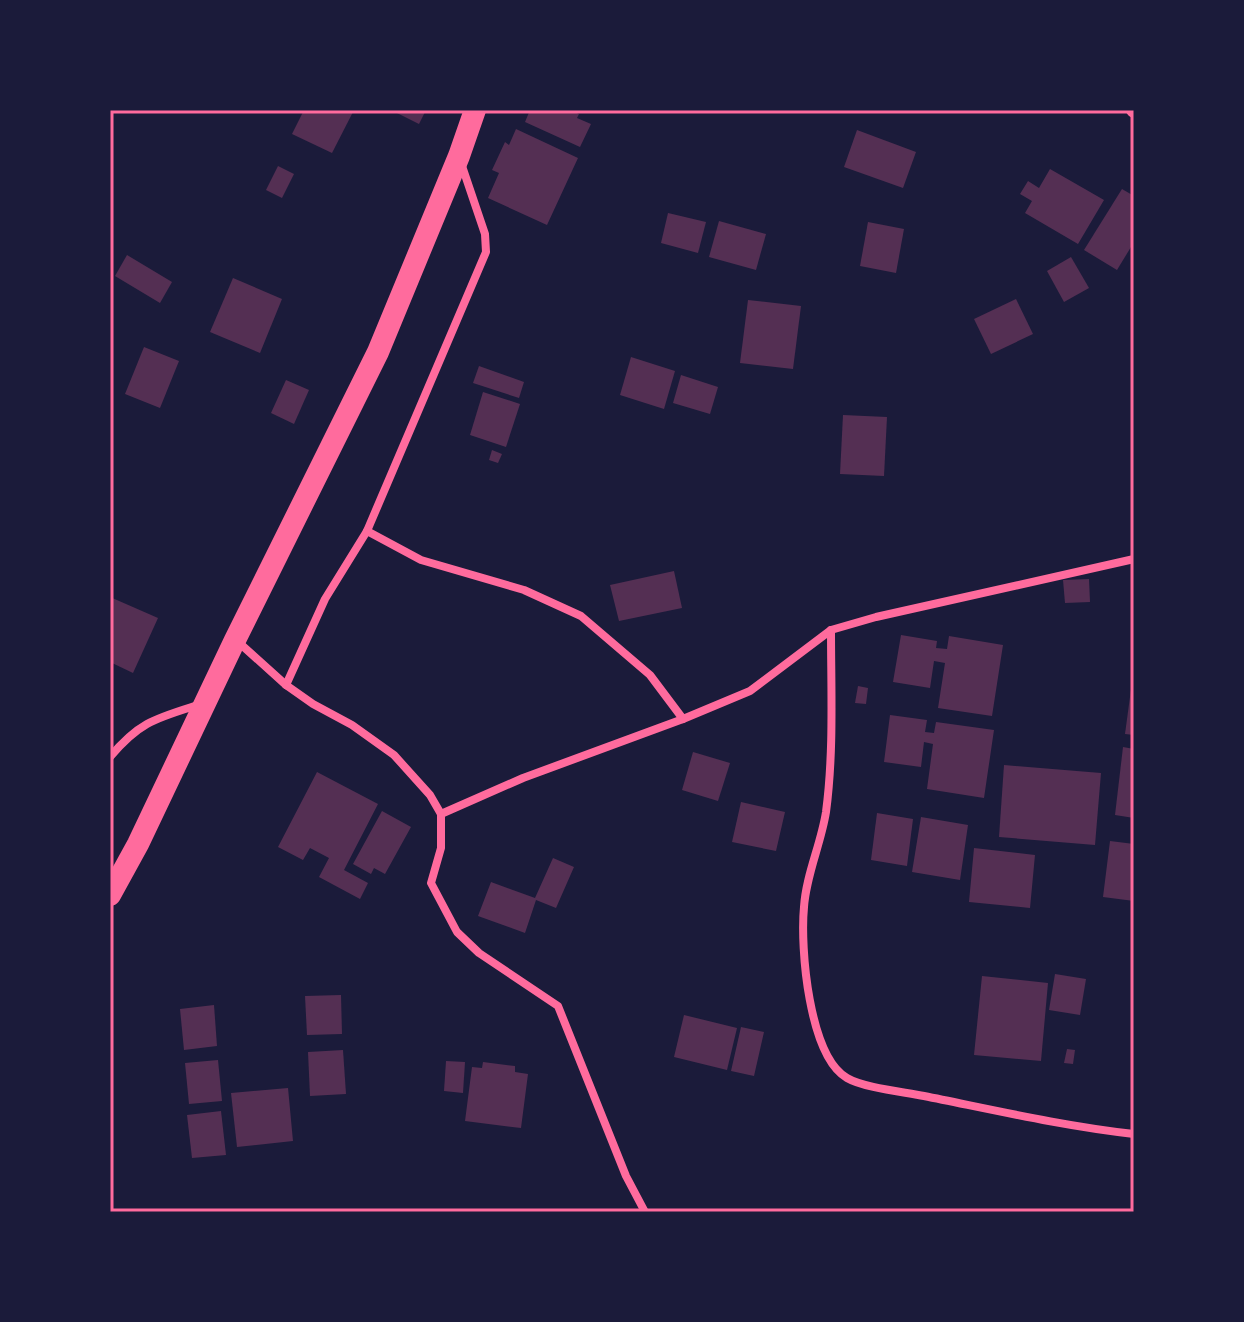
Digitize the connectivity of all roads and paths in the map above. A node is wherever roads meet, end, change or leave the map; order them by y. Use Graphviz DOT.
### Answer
graph roads {
  1 [pos="475,110"];
  2 [pos="459,156"];
  3 [pos="367,531"];
  4 [pos="1134,559"];
  5 [pos="831,630"];
  6 [pos="235,640"];
  7 [pos="286,685"];
  8 [pos="205,703"];
  9 [pos="683,719"];
  10 [pos="110,757"];
  11 [pos="441,814"];
  12 [pos="110,895"];
  13 [pos="1134,1134"];
  14 [pos="645,1212"];
  1 -- 2 [label="highway"];
  2 -- 3 [label="street"];
  2 -- 6 [label="highway"];
  3 -- 7 [label="street"];
  3 -- 9 [label="street"];
  4 -- 5 [label="street"];
  5 -- 9 [label="street"];
  5 -- 13 [label="street"];
  6 -- 7 [label="street"];
  6 -- 8 [label="highway"];
  7 -- 11 [label="street"];
  8 -- 10 [label="street"];
  8 -- 12 [label="highway"];
  9 -- 11 [label="street"];
  11 -- 14 [label="street"];
}
